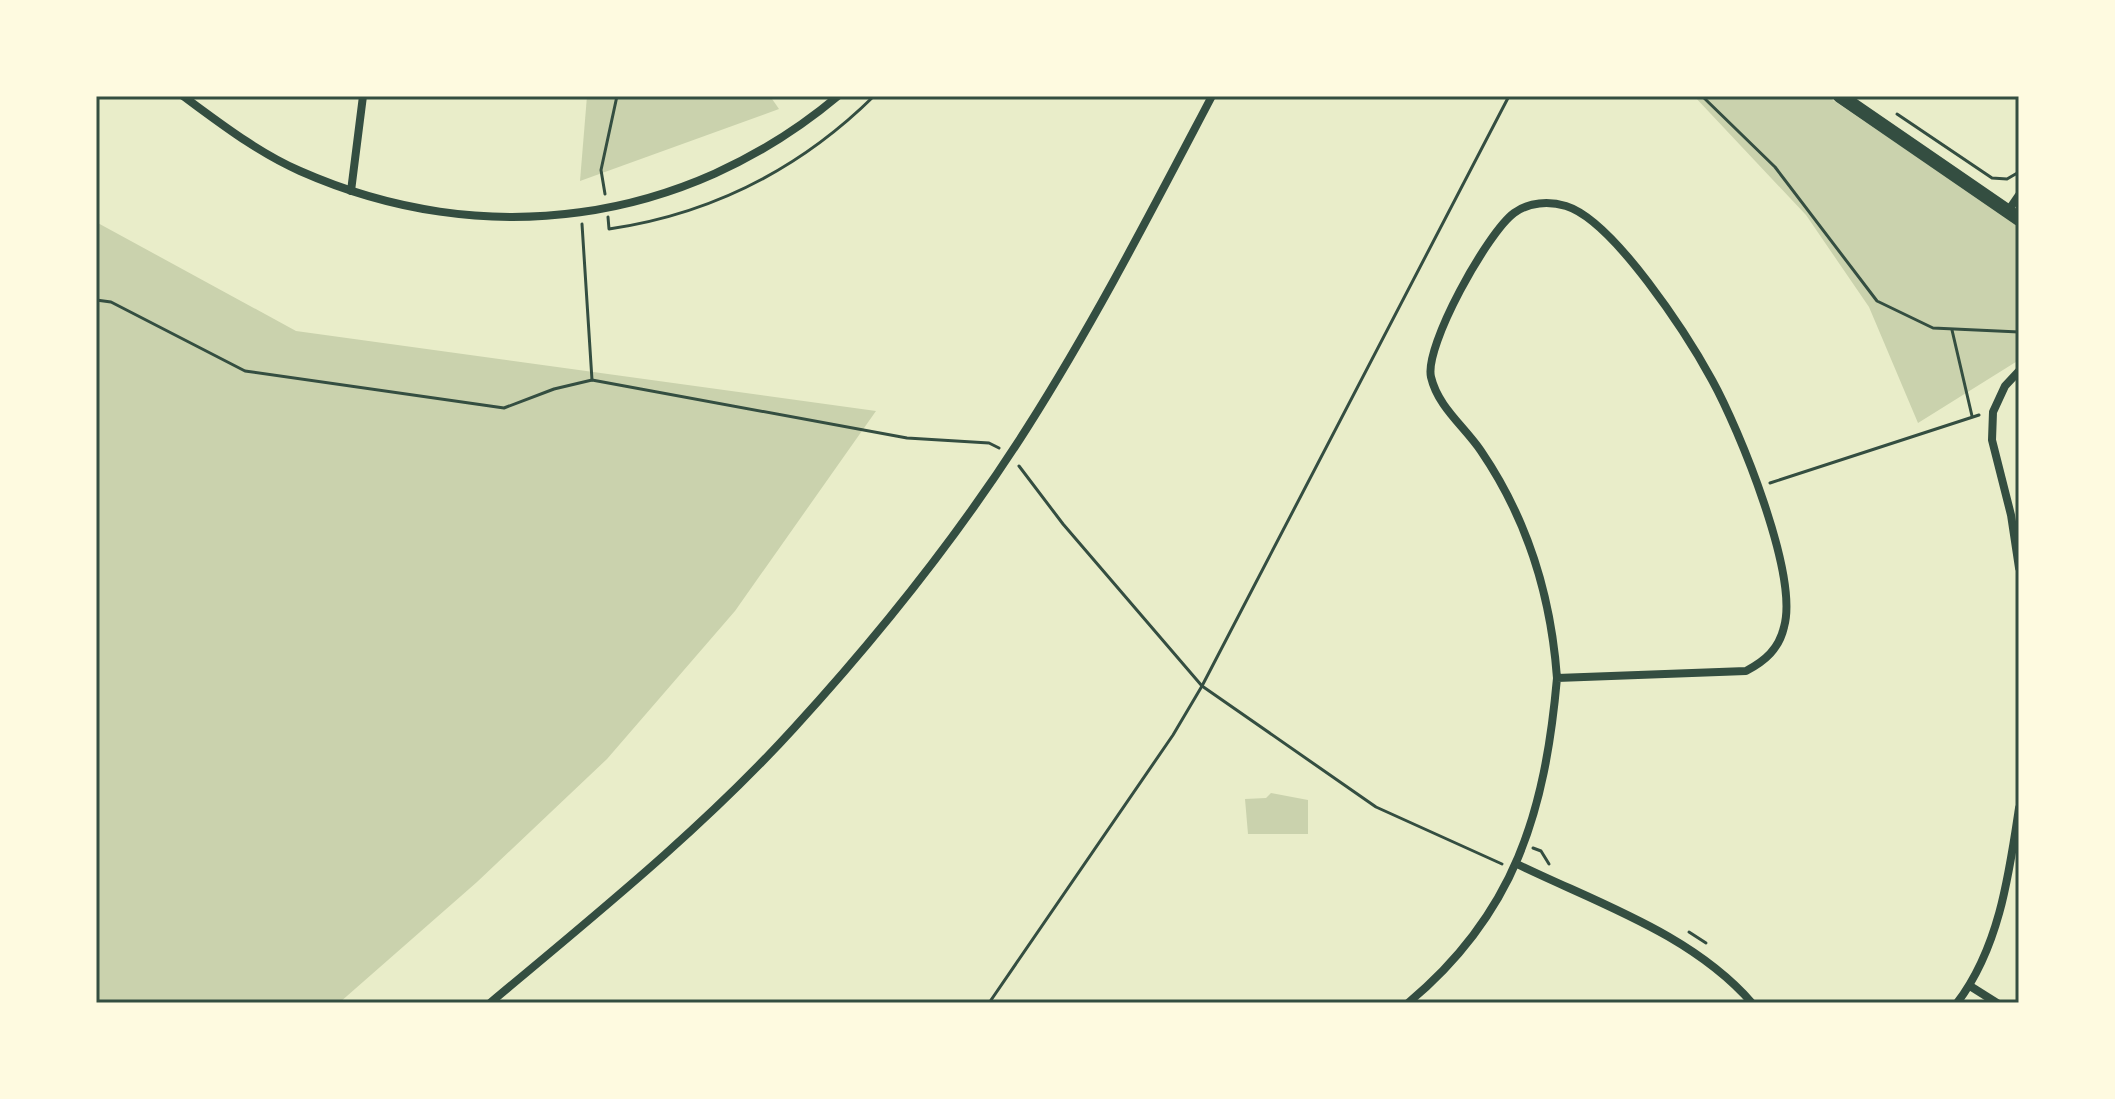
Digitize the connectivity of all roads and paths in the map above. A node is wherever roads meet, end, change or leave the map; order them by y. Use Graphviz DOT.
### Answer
graph roads {
  1 [pos="183,96"];
  2 [pos="363,96"];
  3 [pos="617,96"];
  4 [pos="838,96"];
  5 [pos="874,96"];
  6 [pos="1212,96"];
  7 [pos="1509,96"];
  8 [pos="1702,96"];
  9 [pos="1840,96"];
  10 [pos="1895,112"];
  11 [pos="2019,172"];
  12 [pos="351,191"];
  13 [pos="2019,195"];
  14 [pos="607,208"];
  15 [pos="582,213"];
  16 [pos="2014,215"];
  17 [pos="96,300"];
  18 [pos="1952,330"];
  19 [pos="2019,332"];
  20 [pos="2019,371"];
  21 [pos="592,380"];
  22 [pos="1010,453"];
  23 [pos="1759,487"];
  24 [pos="2019,568"];
  25 [pos="1557,678"];
  26 [pos="1202,686"];
  27 [pos="2019,808"];
  28 [pos="1517,864"];
  29 [pos="1970,986"];
  30 [pos="490,1003"];
  31 [pos="989,1003"];
  32 [pos="1408,1003"];
  33 [pos="1752,1003"];
  34 [pos="1957,1003"];
  35 [pos="1997,1003"];
  1 -- 12 [label="street"];
  2 -- 12 [label="street"];
  3 -- 14 [label="path"];
  4 -- 14 [label="street"];
  5 -- 14 [label="path"];
  6 -- 22 [label="street"];
  7 -- 26 [label="path"];
  8 -- 18 [label="path"];
  9 -- 16 [label="street"];
  10 -- 11 [label="path"];
  12 -- 15 [label="street"];
  13 -- 16 [label="street"];
  14 -- 15 [label="street"];
  15 -- 21 [label="path"];
  17 -- 21 [label="path"];
  18 -- 19 [label="path"];
  18 -- 23 [label="path"];
  20 -- 24 [label="street"];
  21 -- 22 [label="path"];
  22 -- 26 [label="path"];
  22 -- 30 [label="street"];
  23 -- 25 [label="street"];
  23 -- 25 [label="street"];
  25 -- 28 [label="street"];
  26 -- 28 [label="path"];
  26 -- 31 [label="path"];
  27 -- 29 [label="street"];
  28 -- 32 [label="street"];
  28 -- 33 [label="street"];
  29 -- 34 [label="street"];
  29 -- 35 [label="street"];
}
